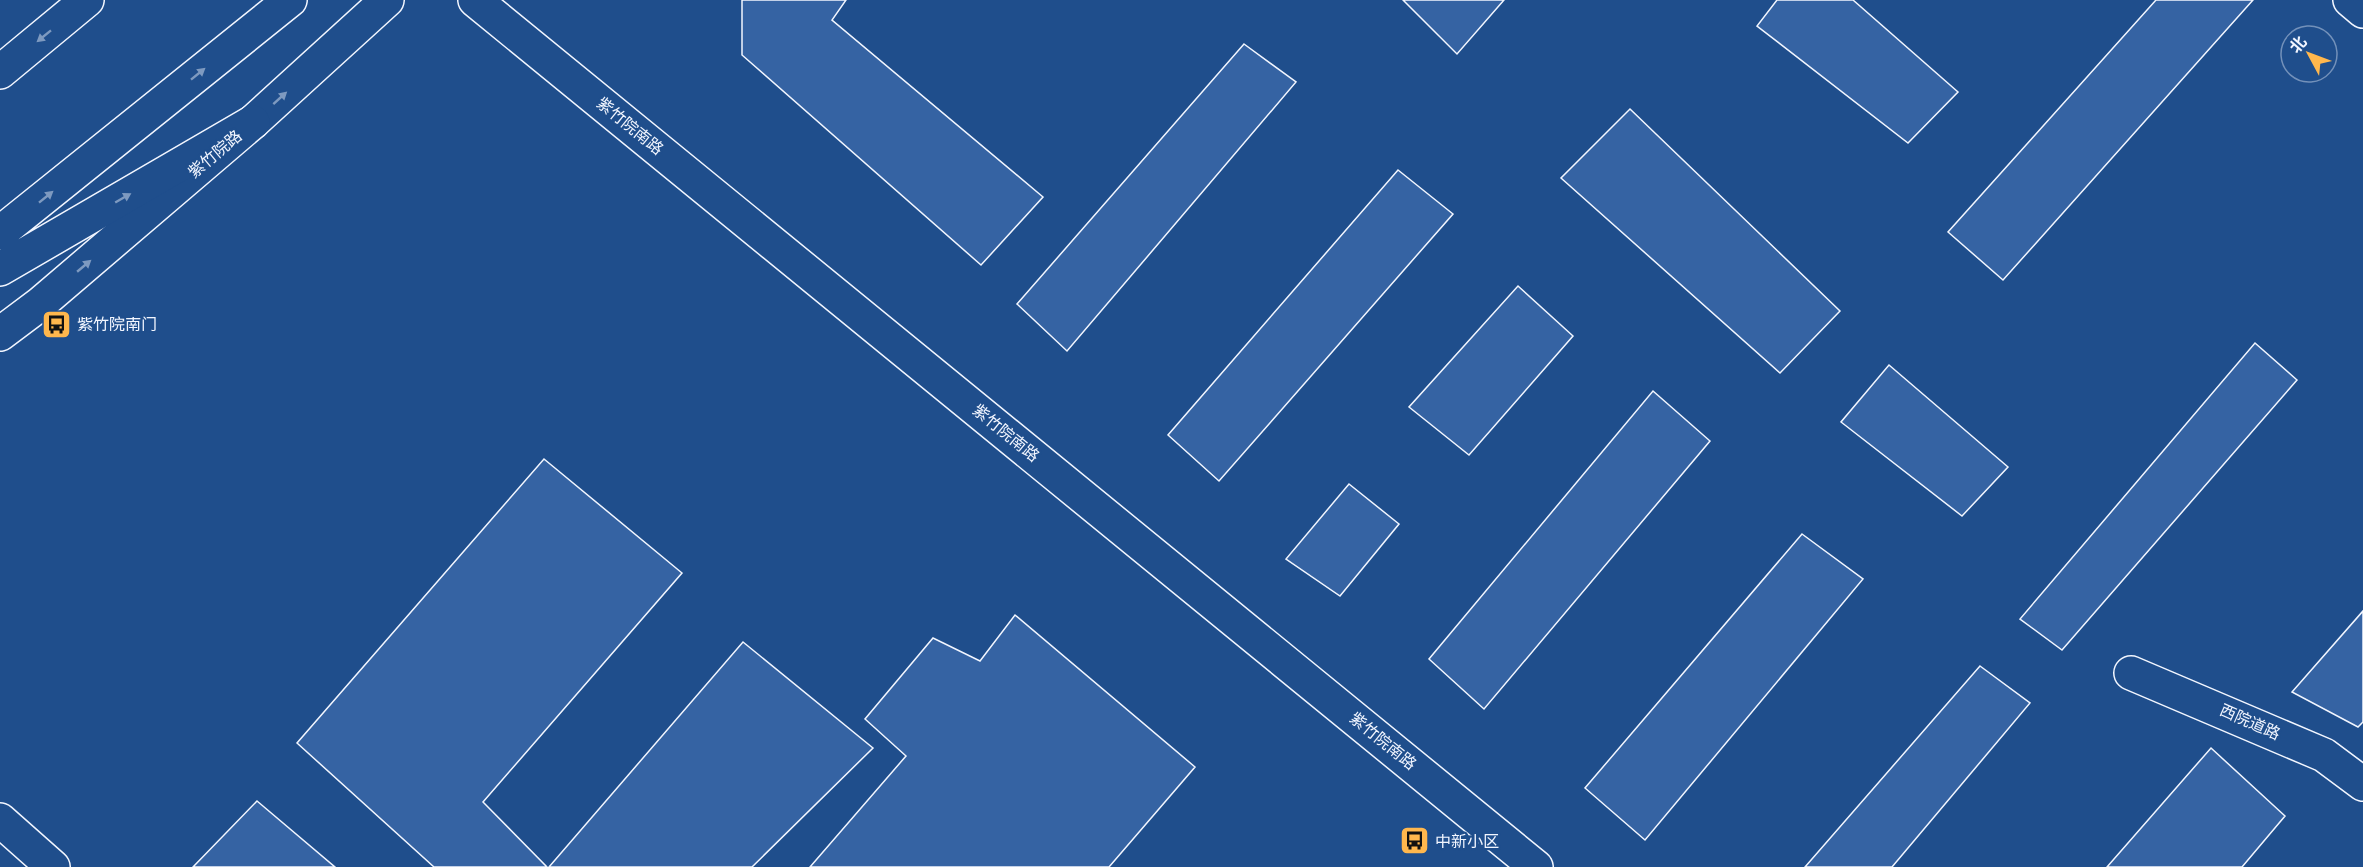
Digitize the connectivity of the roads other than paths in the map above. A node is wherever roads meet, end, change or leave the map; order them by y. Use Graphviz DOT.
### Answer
graph roads {
  1 [pos="87,0"];
  2 [pos="290,0"];
  3 [pos="387,0"];
  4 [pos="476,0"];
  5 [pos="2350,0"];
  6 [pos="2363,11"];
  7 [pos="0,72"];
  8 [pos="253,122"];
  9 [pos="0,233"];
  10 [pos="0,269"];
  11 [pos="0,334"];
  12 [pos="2131,673"];
  13 [pos="2363,784"];
  14 [pos="0,820"];
  15 [pos="53,867"];
  16 [pos="1536,867"];
  1 -- 7 [label="main road, one-way"];
  9 -- 2 [label="main road, one-way"];
  8 -- 3 [label="main road, 紫竹院路, one-way"];
  4 -- 16 [label="main road, 紫竹院南路"];
  5 -- 6 [label="main road"];
  10 -- 8 [label="main road, one-way"];
  11 -- 8 [label="main road, 紫竹院路, one-way"];
  12 -- 13 [label="main road, 西院道路"];
  14 -- 15 [label="main road"];
}
